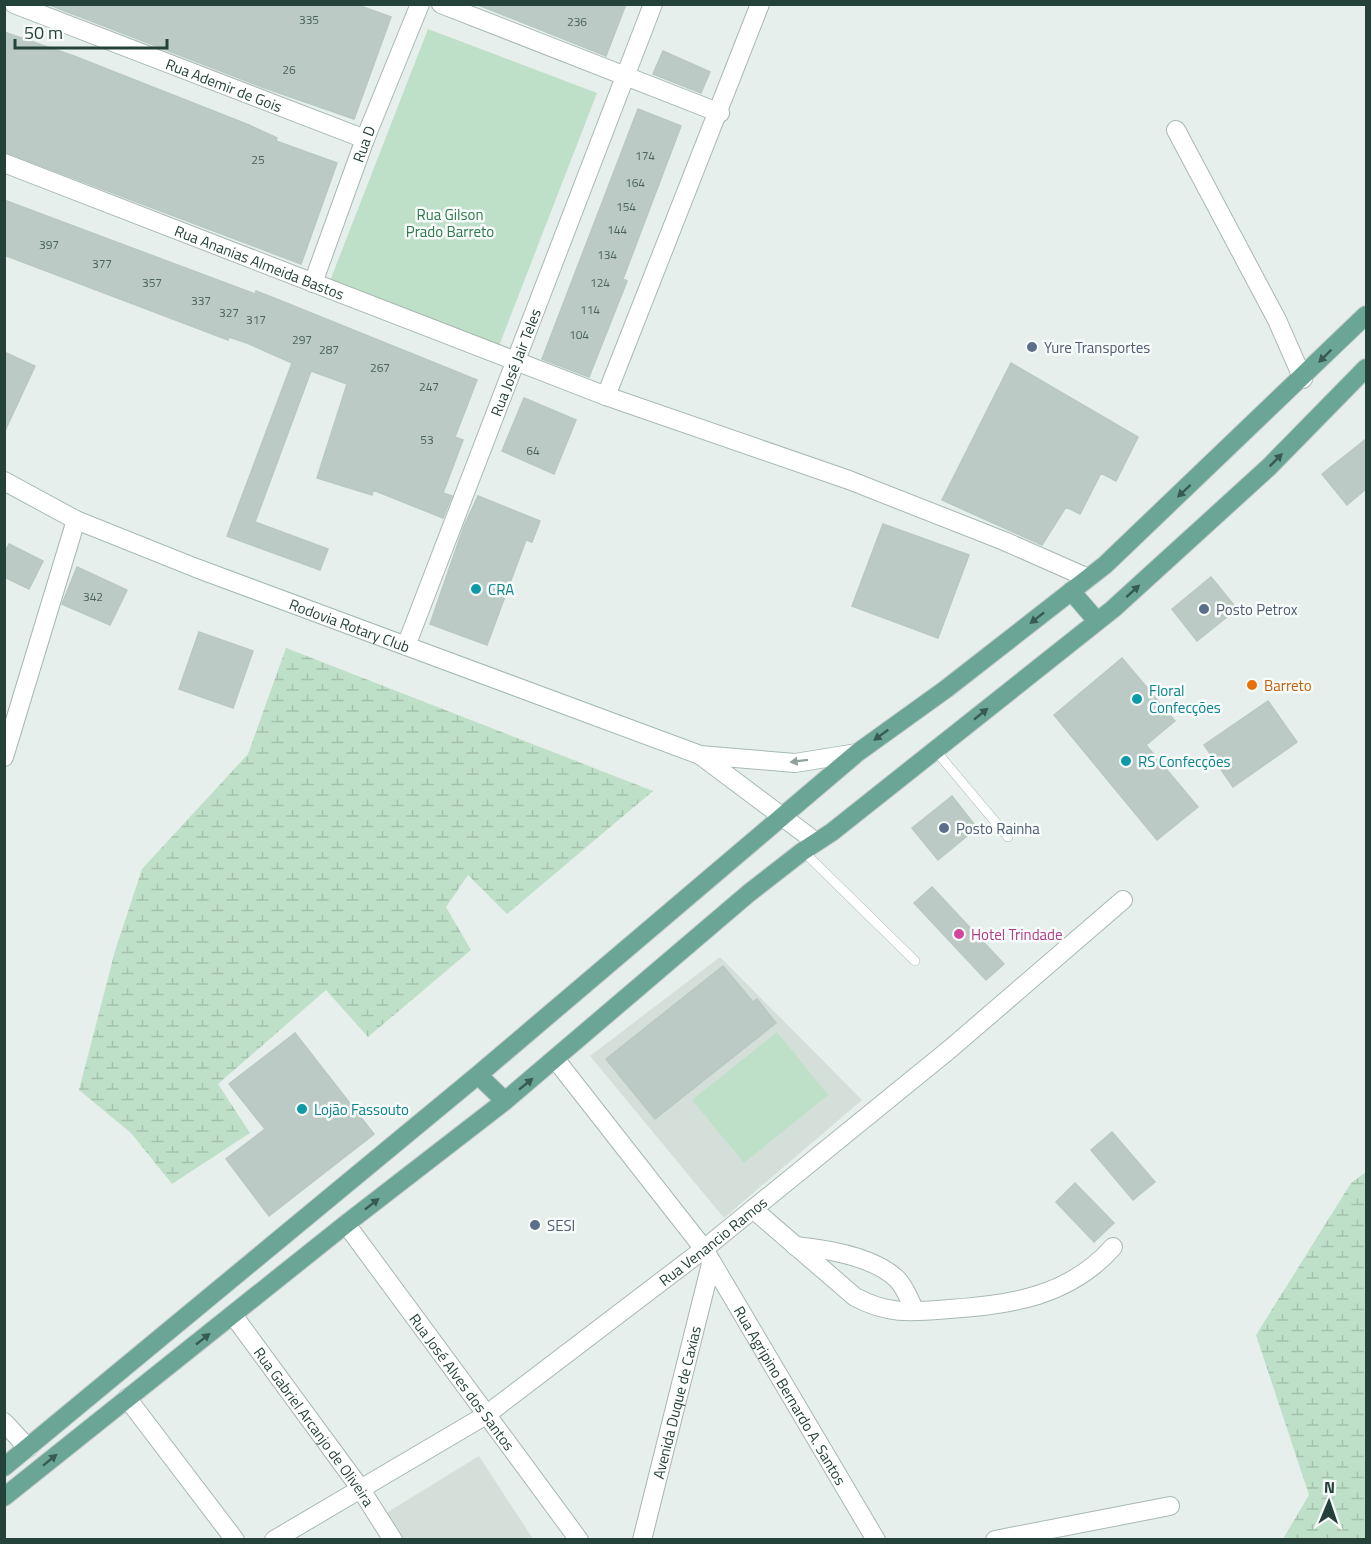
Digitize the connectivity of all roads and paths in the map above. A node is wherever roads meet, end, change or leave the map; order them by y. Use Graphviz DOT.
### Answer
graph roads {
  1 [pos="14,4"];
  2 [pos="420,4"];
  3 [pos="441,4"];
  4 [pos="653,4"];
  5 [pos="760,4"];
  6 [pos="625,76"];
  7 [pos="720,113"];
  8 [pos="1176,130"];
  9 [pos="365,139"];
  10 [pos="4,163"];
  11 [pos="313,283"];
  12 [pos="1366,315"];
  13 [pos="516,361"];
  14 [pos="1366,368"];
  15 [pos="1303,379"];
  16 [pos="606,396"];
  17 [pos="4,481"];
  18 [pos="76,519"];
  19 [pos="1088,578"];
  20 [pos="1071,591"];
  21 [pos="1097,621"];
  22 [pos="406,646"];
  23 [pos="935,750"];
  24 [pos="857,753"];
  25 [pos="700,755"];
  26 [pos="4,757"];
  27 [pos="783,816"];
  28 [pos="1008,837"];
  29 [pos="810,846"];
  30 [pos="1123,900"];
  31 [pos="915,961"];
  32 [pos="556,1060"];
  33 [pos="478,1075"];
  34 [pos="505,1101"];
  35 [pos="753,1209"];
  36 [pos="346,1224"];
  37 [pos="795,1246"];
  38 [pos="1113,1247"];
  39 [pos="708,1256"];
  40 [pos="915,1311"];
  41 [pos="233,1315"];
  42 [pos="127,1398"];
  43 [pos="486,1415"];
  44 [pos="4,1422"];
  45 [pos="28,1448"];
  46 [pos="4,1467"];
  47 [pos="360,1488"];
  48 [pos="4,1497"];
  49 [pos="1170,1506"];
  50 [pos="235,1539"];
  51 [pos="274,1539"];
  52 [pos="393,1539"];
  53 [pos="579,1539"];
  54 [pos="642,1539"];
  55 [pos="876,1539"];
  56 [pos="995,1539"];
  1 -- 9 [label="street, Rua Ademir de Gois"];
  2 -- 9 [label="street, Rua D"];
  3 -- 6 [label="street"];
  4 -- 6 [label="street, Rua José Jair Teles"];
  5 -- 7 [label="street"];
  6 -- 7 [label="street"];
  6 -- 13 [label="street, Rua José Jair Teles"];
  7 -- 16 [label="street"];
  8 -- 15 [label="street"];
  9 -- 11 [label="street, Rua D"];
  10 -- 11 [label="street, Rua Ananias Almeida Bastos"];
  11 -- 13 [label="street, Rua Ananias Almeida Bastos"];
  12 -- 15 [label="main road, one-way"];
  13 -- 16 [label="street, Rua Ananias Almeida Bastos"];
  13 -- 22 [label="street, Rua José Jair Teles"];
  21 -- 14 [label="main road, one-way"];
  15 -- 19 [label="main road, one-way"];
  16 -- 19 [label="street, Rua Ananias Almeida Bastos"];
  17 -- 18 [label="street, Rodovia Rotary Club"];
  18 -- 22 [label="street, Rodovia Rotary Club"];
  18 -- 26 [label="street"];
  19 -- 20 [label="main road"];
  20 -- 21 [label="main road"];
  20 -- 24 [label="main road, one-way"];
  23 -- 21 [label="main road, one-way"];
  22 -- 25 [label="street, Rodovia Rotary Club"];
  23 -- 28 [label="lane"];
  23 -- 29 [label="main road"];
  24 -- 25 [label="street, one-way"];
  24 -- 27 [label="main road"];
  25 -- 27 [label="street"];
  27 -- 29 [label="street"];
  27 -- 33 [label="main road"];
  29 -- 31 [label="lane"];
  29 -- 32 [label="main road"];
  30 -- 35 [label="street, Rua Venancio Ramos"];
  34 -- 32 [label="main road, one-way"];
  32 -- 39 [label="street, Rua Agripino Bernardo A. Santos"];
  33 -- 34 [label="main road"];
  33 -- 45 [label="main road"];
  36 -- 34 [label="main road, one-way"];
  35 -- 37 [label="street"];
  35 -- 39 [label="street, Rua Venancio Ramos"];
  36 -- 41 [label="main road"];
  36 -- 43 [label="street, Rua José Alves dos Santos"];
  37 -- 40 [label="street"];
  37 -- 40 [label="street"];
  38 -- 40 [label="street"];
  39 -- 43 [label="street, Rua Venancio Ramos"];
  39 -- 54 [label="street, Avenida Duque de Caxias"];
  39 -- 55 [label="street, Rua Agripino Bernardo A. Santos"];
  42 -- 41 [label="main road, one-way"];
  41 -- 47 [label="street, Rua Gabriel Arcanjo de Oliveira"];
  48 -- 42 [label="main road, one-way"];
  42 -- 50 [label="street"];
  43 -- 47 [label="street, Rua Venancio Ramos"];
  43 -- 53 [label="street, Rua José Alves dos Santos"];
  44 -- 45 [label="street"];
  45 -- 46 [label="main road"];
  47 -- 51 [label="street, Rua Venancio Ramos"];
  47 -- 52 [label="street, Rua Gabriel Arcanjo de Oliveira"];
  49 -- 56 [label="street"];
}
